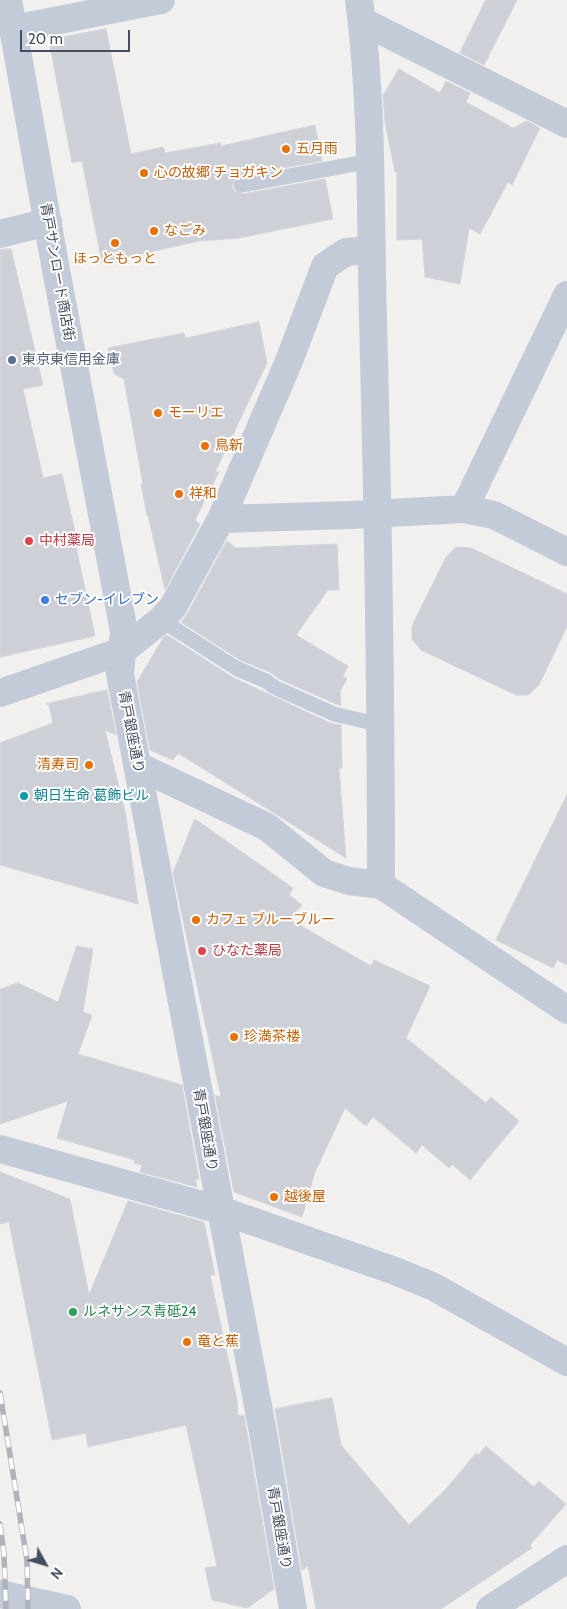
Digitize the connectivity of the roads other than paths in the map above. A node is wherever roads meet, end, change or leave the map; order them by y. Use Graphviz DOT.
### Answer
graph roads {
  1 [pos="8,0"];
  2 [pos="161,0"];
  3 [pos="365,7"];
  4 [pos="13,29"];
  5 [pos="567,124"];
  6 [pos="371,161"];
  7 [pos="241,185"];
  8 [pos="48,222"];
  9 [pos="0,234"];
  10 [pos="371,250"];
  11 [pos="567,295"];
  12 [pos="464,509"];
  13 [pos="378,514"];
  14 [pos="221,519"];
  15 [pos="567,552"];
  16 [pos="162,620"];
  17 [pos="123,641"];
  18 [pos="0,693"];
  19 [pos="381,724"];
  20 [pos="138,766"];
  21 [pos="381,885"];
  22 [pos="567,1010"];
  23 [pos="0,1150"];
  24 [pos="220,1210"];
  25 [pos="567,1362"];
  26 [pos="567,1559"];
  27 [pos="0,1594"];
  28 [pos="67,1609"];
  29 [pos="293,1609"];
  30 [pos="490,1609"];
  1 -- 4 [label="street, 青戸サンロード商店街"];
  2 -- 4 [label="street"];
  3 -- 5 [label="street"];
  3 -- 6 [label="street"];
  4 -- 8 [label="street, 青戸サンロード商店街"];
  6 -- 7 [label="lane"];
  6 -- 10 [label="street"];
  8 -- 9 [label="street"];
  8 -- 17 [label="street, 青戸サンロード商店街"];
  10 -- 13 [label="street"];
  10 -- 14 [label="street"];
  11 -- 12 [label="street"];
  12 -- 13 [label="street"];
  12 -- 15 [label="street"];
  13 -- 14 [label="street"];
  13 -- 19 [label="street"];
  14 -- 16 [label="street"];
  16 -- 17 [label="street"];
  16 -- 19 [label="lane"];
  17 -- 18 [label="street"];
  17 -- 20 [label="street, 青戸銀座通り"];
  19 -- 21 [label="street"];
  20 -- 21 [label="street"];
  20 -- 24 [label="street, 青戸銀座通り"];
  21 -- 22 [label="street"];
  23 -- 24 [label="street"];
  24 -- 25 [label="street"];
  24 -- 29 [label="street, 青戸銀座通り"];
  26 -- 30 [label="street"];
  27 -- 28 [label="street"];
}
